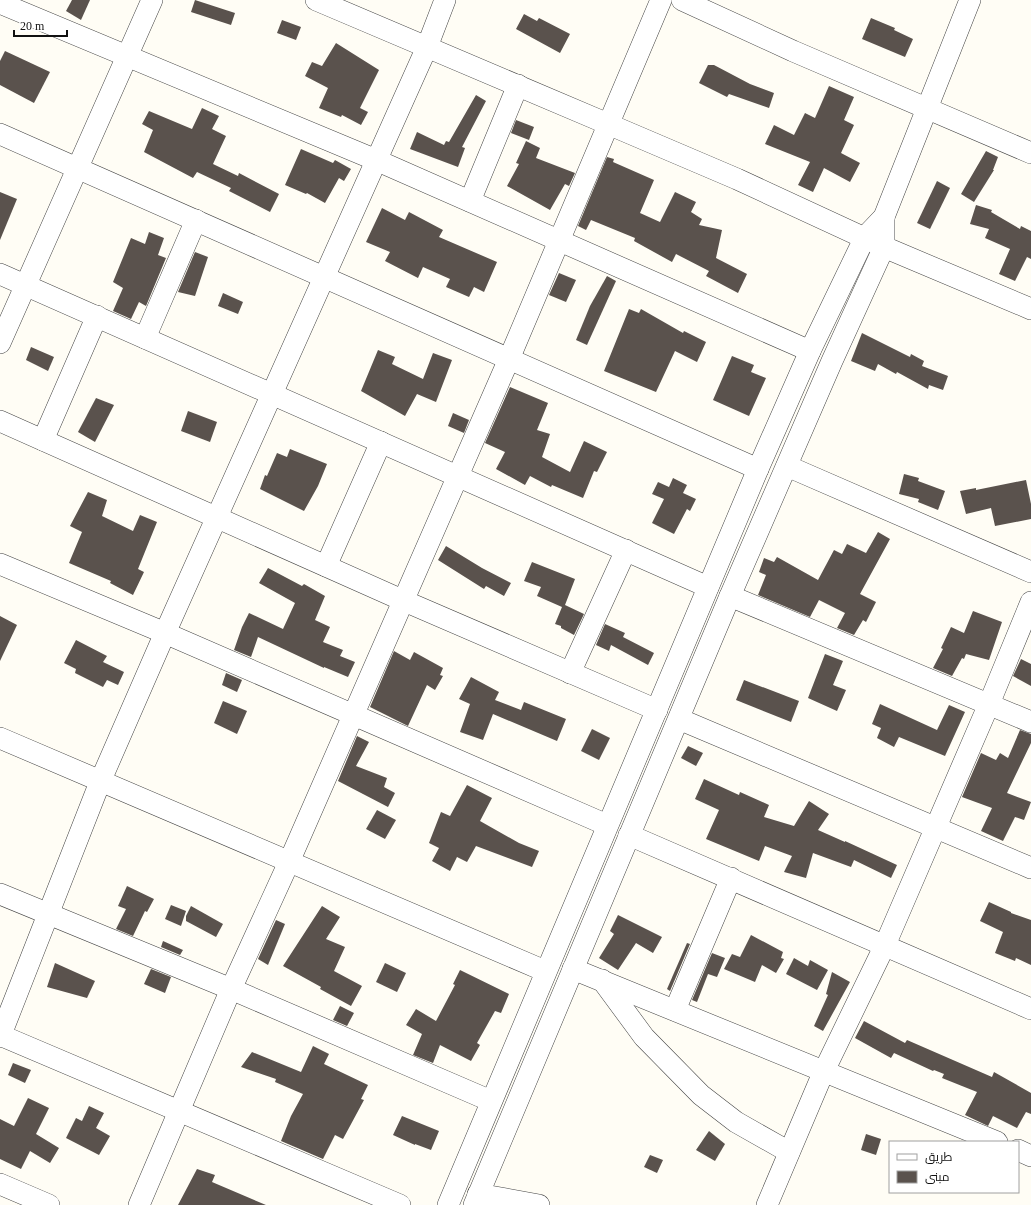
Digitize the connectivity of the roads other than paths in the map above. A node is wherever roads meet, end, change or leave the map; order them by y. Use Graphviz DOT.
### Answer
graph roads {
  1 [pos="152,0"];
  2 [pos="316,0"];
  3 [pos="446,0"];
  4 [pos="661,0"];
  5 [pos="682,0"];
  6 [pos="970,0"];
  7 [pos="0,3"];
  8 [pos="427,47"];
  9 [pos="126,56"];
  10 [pos="518,85"];
  11 [pos="927,109"];
  12 [pos="608,124"];
  13 [pos="0,134"];
  14 [pos="1031,153"];
  15 [pos="376,160"];
  16 [pos="76,168"];
  17 [pos="470,201"];
  18 [pos="884,217"];
  19 [pos="196,220"];
  20 [pos="865,238"];
  21 [pos="560,240"];
  22 [pos="884,247"];
  23 [pos="0,274"];
  24 [pos="324,278"];
  25 [pos="25,285"];
  26 [pos="1031,309"];
  27 [pos="97,316"];
  28 [pos="145,338"];
  29 [pos="0,343"];
  30 [pos="810,351"];
  31 [pos="508,359"];
  32 [pos="272,395"];
  33 [pos="0,421"];
  34 [pos="43,440"];
  35 [pos="381,442"];
  36 [pos="787,466"];
  37 [pos="758,469"];
  38 [pos="458,475"];
  39 [pos="217,518"];
  40 [pos="626,550"];
  41 [pos="0,564"];
  42 [pos="326,566"];
  43 [pos="1031,572"];
  44 [pos="708,587"];
  45 [pos="730,596"];
  46 [pos="402,600"];
  47 [pos="1031,602"];
  48 [pos="164,633"];
  49 [pos="570,673"];
  50 [pos="989,704"];
  51 [pos="657,710"];
  52 [pos="353,714"];
  53 [pos="679,719"];
  54 [pos="1031,722"];
  55 [pos="0,738"];
  56 [pos="100,782"];
  57 [pos="607,825"];
  58 [pos="935,827"];
  59 [pos="630,835"];
  60 [pos="289,862"];
  61 [pos="1031,868"];
  62 [pos="731,878"];
  63 [pos="0,894"];
  64 [pos="49,914"];
  65 [pos="885,945"];
  66 [pos="573,969"];
  67 [pos="545,971"];
  68 [pos="602,980"];
  69 [pos="231,990"];
  70 [pos="1031,1009"];
  71 [pos="675,1010"];
  72 [pos="0,1036"];
  73 [pos="823,1073"];
  74 [pos="491,1101"];
  75 [pos="179,1111"];
  76 [pos="994,1141"];
  77 [pos="1019,1150"];
  78 [pos="788,1152"];
  79 [pos="1031,1156"];
  80 [pos="0,1184"];
  81 [pos="476,1200"];
  82 [pos="49,1205"];
  83 [pos="139,1205"];
  84 [pos="400,1205"];
  85 [pos="448,1205"];
  86 [pos="539,1205"];
  87 [pos="767,1205"];
  1 -- 9 [label="street"];
  2 -- 8 [label="street"];
  3 -- 8 [label="street"];
  4 -- 12 [label="street"];
  5 -- 11 [label="street"];
  6 -- 11 [label="street"];
  7 -- 9 [label="street"];
  8 -- 10 [label="street"];
  8 -- 15 [label="street"];
  9 -- 15 [label="street"];
  9 -- 16 [label="street"];
  10 -- 12 [label="street"];
  10 -- 17 [label="street"];
  11 -- 14 [label="street"];
  11 -- 18 [label="street"];
  12 -- 20 [label="street"];
  12 -- 21 [label="street"];
  13 -- 16 [label="street"];
  15 -- 17 [label="street"];
  15 -- 24 [label="street"];
  16 -- 19 [label="street"];
  16 -- 25 [label="street"];
  17 -- 21 [label="street"];
  18 -- 20 [label="street"];
  18 -- 22 [label="street"];
  19 -- 24 [label="street"];
  19 -- 28 [label="street"];
  20 -- 22 [label="street"];
  20 -- 30 [label="street"];
  21 -- 30 [label="street"];
  21 -- 31 [label="street"];
  22 -- 26 [label="street"];
  22 -- 36 [label="street"];
  23 -- 25 [label="street"];
  24 -- 31 [label="street"];
  24 -- 32 [label="street"];
  25 -- 27 [label="street"];
  25 -- 29 [label="street"];
  27 -- 28 [label="street"];
  27 -- 34 [label="street"];
  28 -- 32 [label="street"];
  30 -- 37 [label="street"];
  31 -- 37 [label="street"];
  31 -- 38 [label="street"];
  32 -- 35 [label="street"];
  32 -- 39 [label="street"];
  33 -- 34 [label="street"];
  34 -- 39 [label="street"];
  35 -- 38 [label="street"];
  35 -- 42 [label="street"];
  36 -- 43 [label="street"];
  36 -- 45 [label="street"];
  37 -- 44 [label="street"];
  38 -- 40 [label="street"];
  38 -- 46 [label="street"];
  39 -- 42 [label="street"];
  39 -- 48 [label="street"];
  40 -- 44 [label="street"];
  40 -- 49 [label="street"];
  41 -- 48 [label="street"];
  42 -- 46 [label="street"];
  44 -- 51 [label="street"];
  45 -- 50 [label="street"];
  45 -- 53 [label="street"];
  46 -- 49 [label="street"];
  46 -- 52 [label="street"];
  47 -- 50 [label="street"];
  48 -- 52 [label="street"];
  48 -- 56 [label="street"];
  49 -- 51 [label="street"];
  50 -- 54 [label="street"];
  50 -- 58 [label="street"];
  51 -- 57 [label="street"];
  52 -- 57 [label="street"];
  52 -- 60 [label="street"];
  53 -- 58 [label="street"];
  53 -- 59 [label="street"];
  55 -- 56 [label="street"];
  56 -- 60 [label="street"];
  56 -- 64 [label="street"];
  57 -- 67 [label="street"];
  58 -- 61 [label="street"];
  58 -- 65 [label="street"];
  59 -- 62 [label="street"];
  59 -- 66 [label="street"];
  60 -- 67 [label="street"];
  60 -- 69 [label="street"];
  62 -- 65 [label="street"];
  62 -- 71 [label="street"];
  63 -- 64 [label="street"];
  64 -- 69 [label="street"];
  64 -- 72 [label="street"];
  65 -- 70 [label="street"];
  65 -- 73 [label="street"];
  66 -- 68 [label="street"];
  66 -- 81 [label="street"];
  67 -- 74 [label="street"];
  68 -- 71 [label="street"];
  68 -- 78 [label="street"];
  69 -- 74 [label="street"];
  69 -- 75 [label="street"];
  71 -- 73 [label="street"];
  72 -- 75 [label="street"];
  73 -- 76 [label="street"];
  73 -- 78 [label="street"];
  74 -- 85 [label="street"];
  75 -- 83 [label="street"];
  75 -- 84 [label="street"];
  77 -- 79 [label="street"];
  78 -- 87 [label="street"];
  80 -- 82 [label="street"];
  81 -- 86 [label="street"];
}
